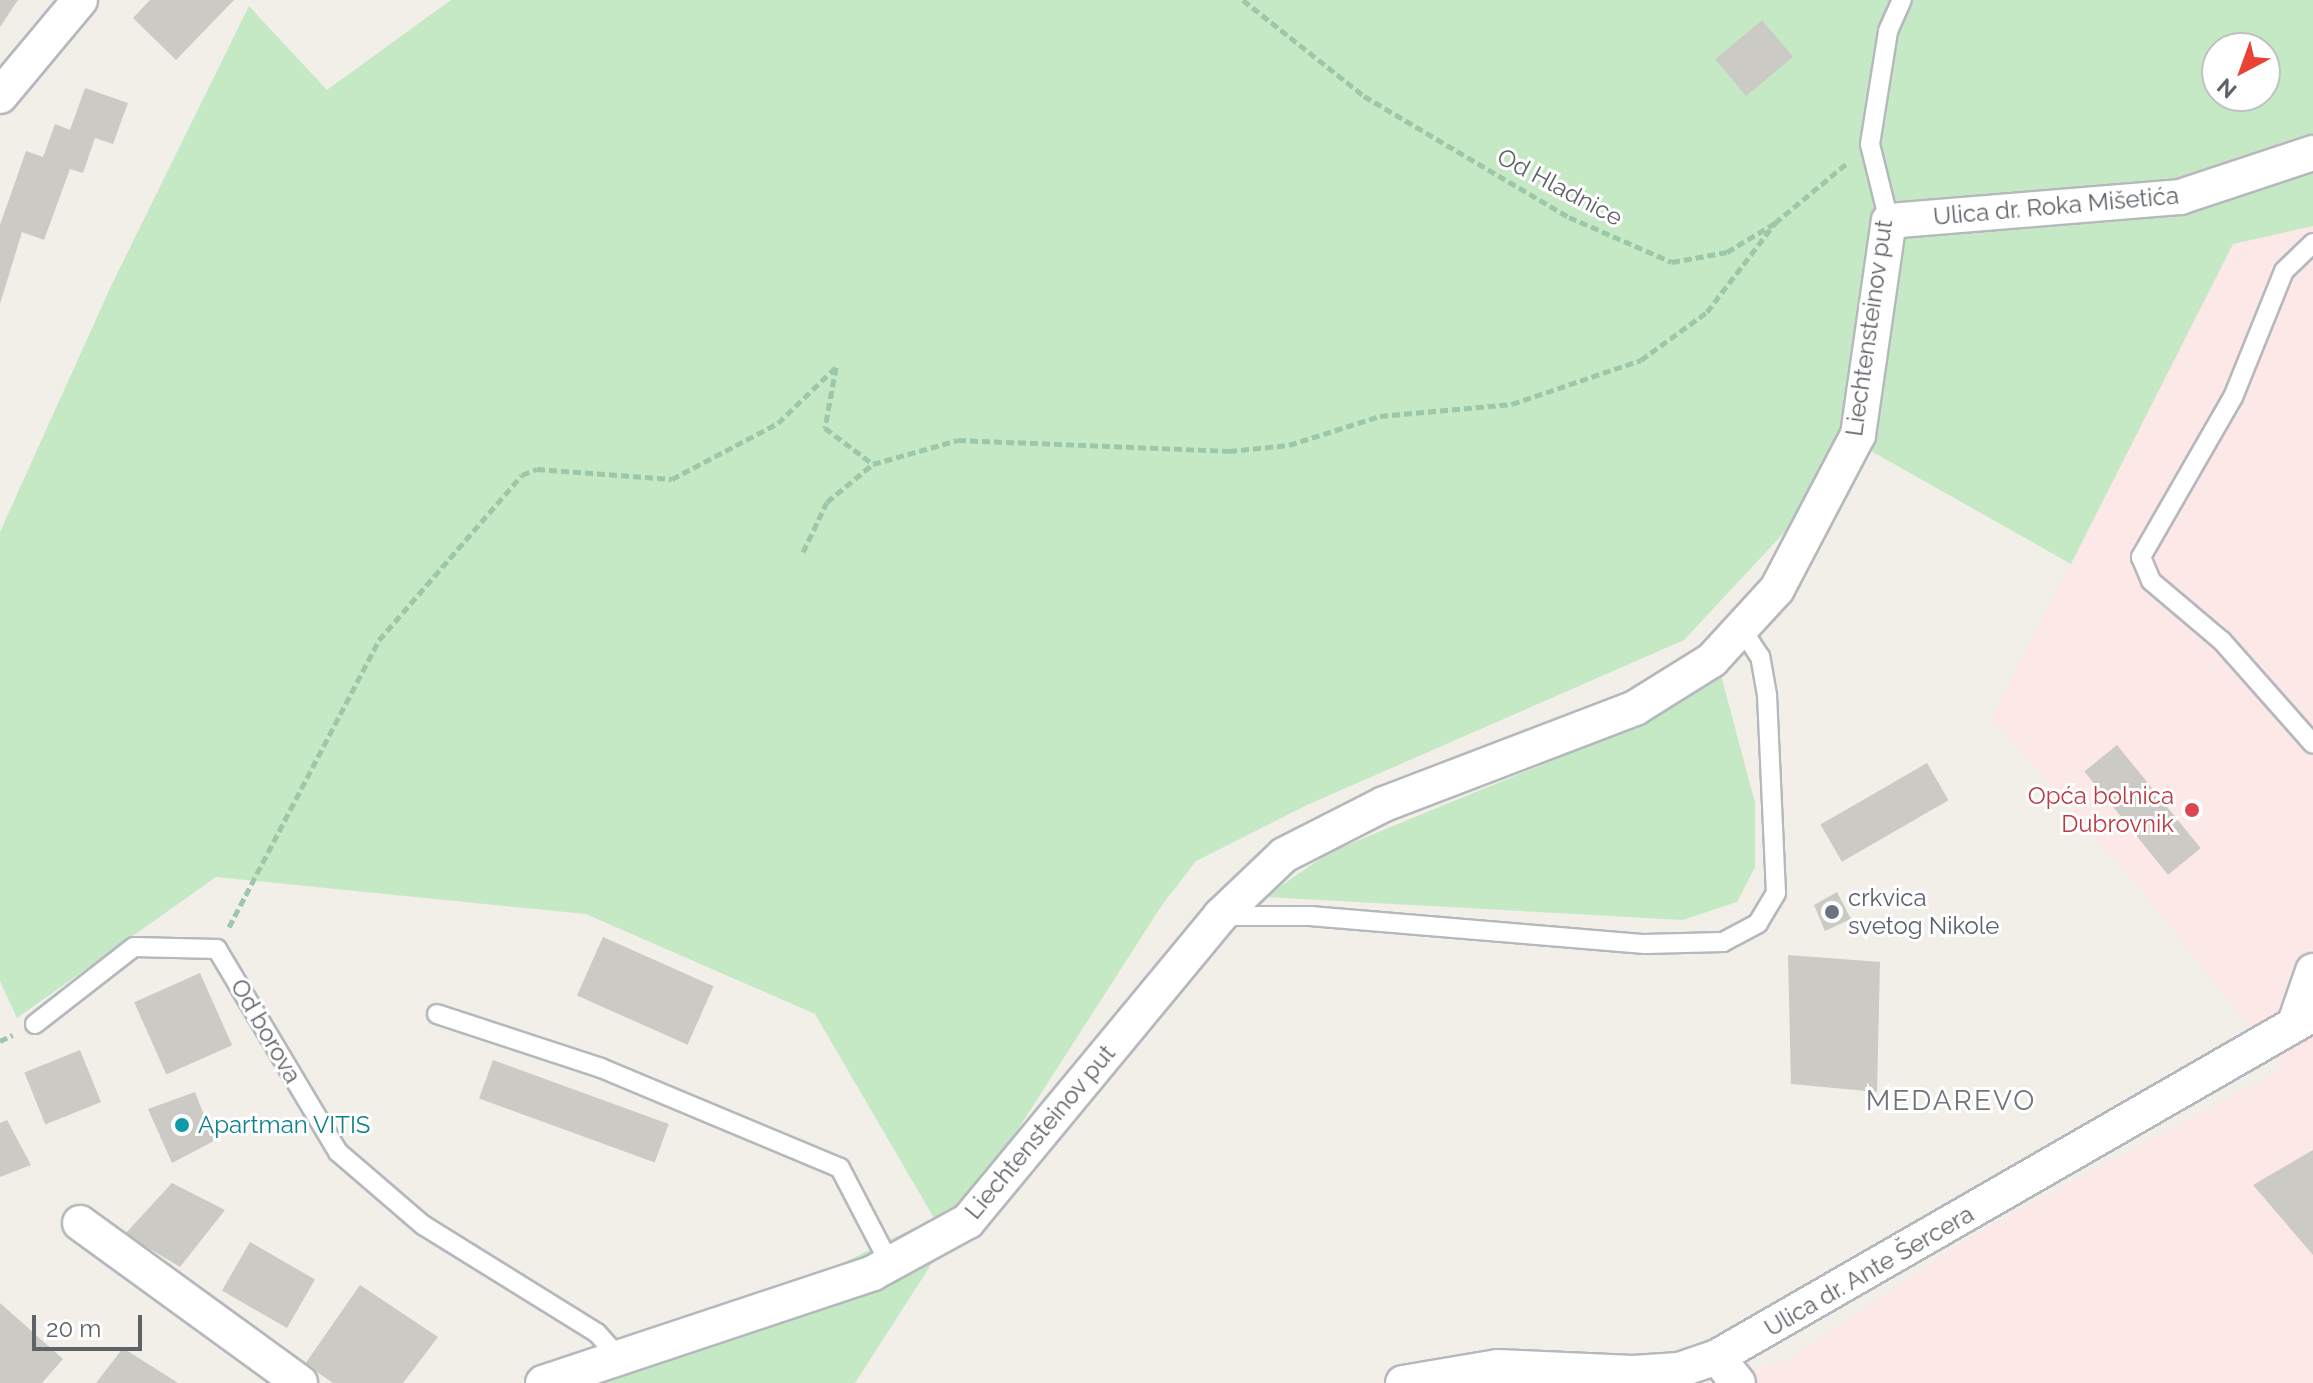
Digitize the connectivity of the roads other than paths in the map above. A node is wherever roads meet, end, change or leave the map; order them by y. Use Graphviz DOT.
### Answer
graph roads {
  1 [pos="80,0"];
  2 [pos="1902,0"];
  3 [pos="0,96"];
  4 [pos="2313,153"];
  5 [pos="1889,221"];
  6 [pos="2313,243"];
  7 [pos="1743,631"];
  8 [pos="2313,744"];
  9 [pos="1220,916"];
  10 [pos="2313,971"];
  11 [pos="437,1014"];
  12 [pos="2304,1019"];
  13 [pos="35,1024"];
  14 [pos="80,1223"];
  15 [pos="890,1264"];
  16 [pos="1717,1357"];
  17 [pos="622,1361"];
  18 [pos="1542,1376"];
  19 [pos="300,1383"];
  20 [pos="543,1383"];
  21 [pos="1403,1383"];
  22 [pos="1738,1383"];
  1 -- 3 [label="street"];
  2 -- 5 [label="lane, Liechtensteinov put"];
  4 -- 5 [label="street, Ulica dr. Roka Mišetića"];
  5 -- 7 [label="street, Liechtensteinov put"];
  6 -- 8 [label="lane"];
  7 -- 9 [label="street, Liechtensteinov put"];
  7 -- 9 [label="lane"];
  9 -- 15 [label="street, Liechtensteinov put"];
  10 -- 12 [label="street, Ulica dr. Ante Šercera"];
  11 -- 15 [label="lane"];
  12 -- 16 [label="street, Ulica dr. Ante Šercera"];
  13 -- 17 [label="lane, Od borova"];
  14 -- 19 [label="street"];
  15 -- 17 [label="street, Liechtensteinov put"];
  16 -- 18 [label="street, Ulica dr. Ante Šercera"];
  16 -- 22 [label="street"];
  17 -- 20 [label="street, Liechtensteinov put"];
  18 -- 21 [label="street, Ulica dr. Ante Šercera"];
}
